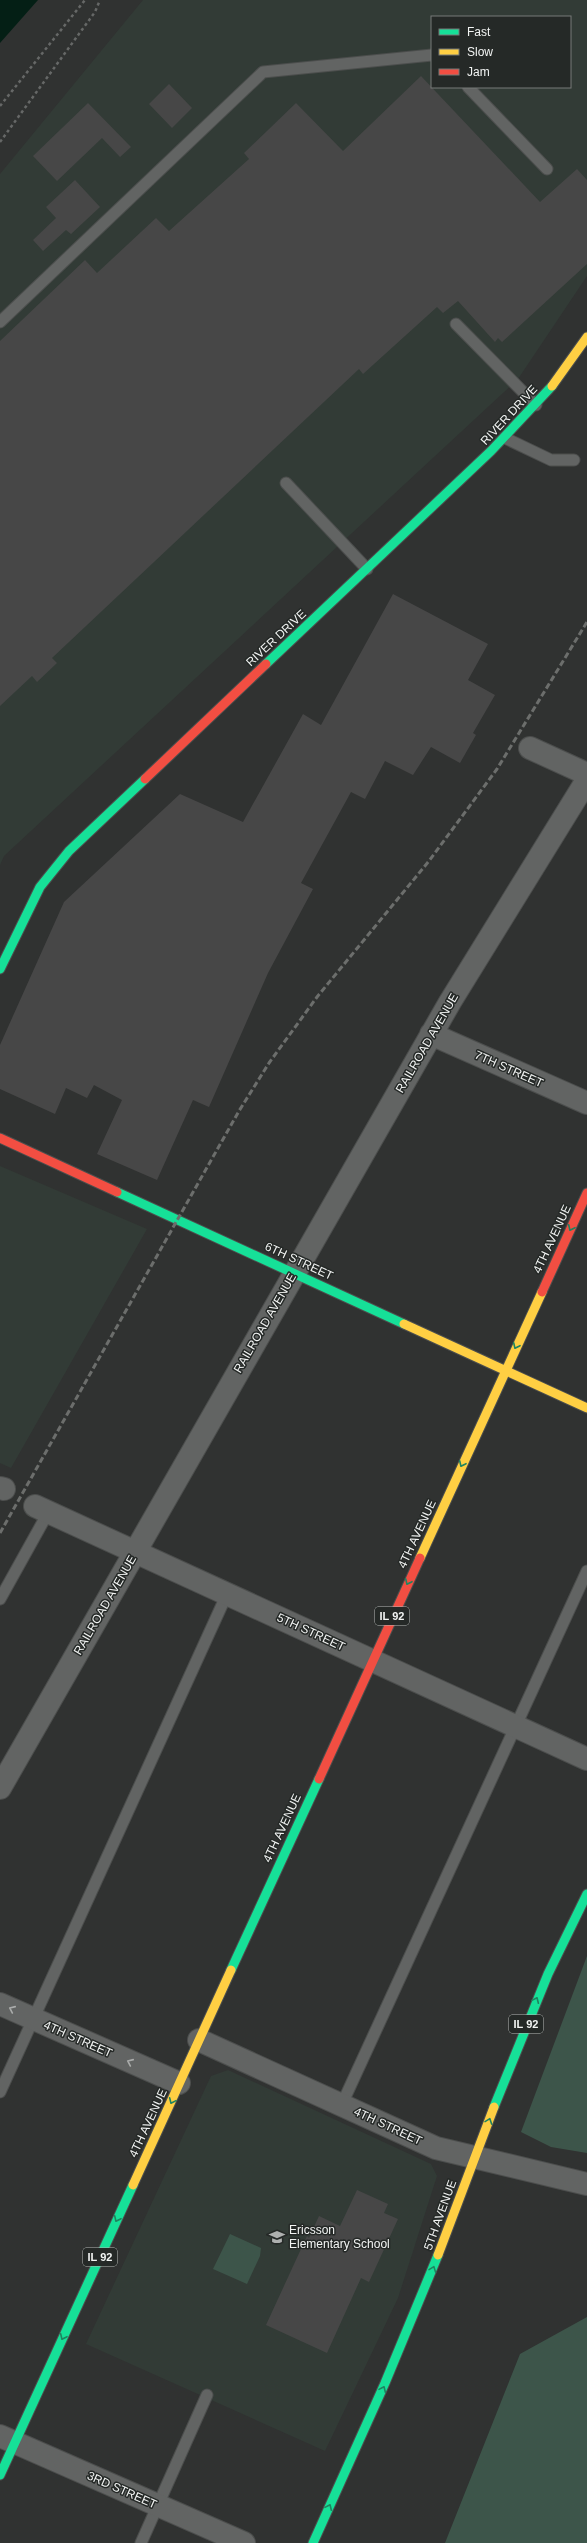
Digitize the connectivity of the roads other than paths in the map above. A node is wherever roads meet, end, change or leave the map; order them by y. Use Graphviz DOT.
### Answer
graph roads {
  1 [pos="431,55"];
  2 [pos="469,88"];
  3 [pos="547,169"];
  4 [pos="0,322"];
  5 [pos="456,324"];
  6 [pos="587,337"];
  7 [pos="536,405"];
  8 [pos="505,438"];
  9 [pos="574,460"];
  10 [pos="286,483"];
  11 [pos="367,569"];
  12 [pos="530,748"];
  13 [pos="587,774"];
  14 [pos="587,780"];
  15 [pos="0,969"];
  16 [pos="431,1034"];
  17 [pos="587,1103"];
  18 [pos="0,1138"];
  19 [pos="587,1193"];
  20 [pos="294,1272"];
  21 [pos="505,1370"];
  22 [pos="587,1408"];
  23 [pos="42,1508"];
  24 [pos="136,1552"];
  25 [pos="587,1571"];
  26 [pos="227,1594"];
  27 [pos="0,1599"];
  28 [pos="372,1660"];
  29 [pos="515,1726"];
  30 [pos="587,1759"];
  31 [pos="0,1788"];
  32 [pos="587,1894"];
  33 [pos="0,2004"];
  34 [pos="33,2018"];
  35 [pos="199,2040"];
  36 [pos="179,2082"];
  37 [pos="0,2092"];
  38 [pos="342,2104"];
  39 [pos="476,2158"];
  40 [pos="587,2184"];
  41 [pos="207,2395"];
  42 [pos="7,2439"];
  43 [pos="0,2474"];
  44 [pos="158,2506"];
  45 [pos="141,2543"];
  46 [pos="244,2543"];
  47 [pos="313,2543"];
  1 -- 4 [label="lane"];
  2 -- 3 [label="lane"];
  5 -- 7 [label="lane"];
  6 -- 7 [label="main road, RIVER DRIVE"];
  7 -- 8 [label="main road, RIVER DRIVE"];
  8 -- 9 [label="lane"];
  8 -- 11 [label="main road, RIVER DRIVE"];
  10 -- 11 [label="lane"];
  11 -- 15 [label="main road, RIVER DRIVE"];
  12 -- 13 [label="street"];
  14 -- 16 [label="street, RAILROAD AVENUE"];
  16 -- 17 [label="street, 7TH STREET"];
  16 -- 20 [label="street, RAILROAD AVENUE"];
  18 -- 20 [label="main road, 6TH STREET"];
  19 -- 21 [label="main road, 4TH AVENUE / IL 92, one-way"];
  20 -- 21 [label="main road, 6TH STREET"];
  20 -- 24 [label="street, RAILROAD AVENUE"];
  21 -- 22 [label="main road, 6TH STREET"];
  21 -- 28 [label="main road, 4TH AVENUE / IL 92, one-way"];
  23 -- 24 [label="street, 5TH STREET"];
  23 -- 27 [label="lane"];
  24 -- 26 [label="street, 5TH STREET"];
  24 -- 31 [label="street, RAILROAD AVENUE"];
  25 -- 29 [label="lane"];
  26 -- 28 [label="street, 5TH STREET"];
  26 -- 34 [label="lane"];
  28 -- 29 [label="street, 5TH STREET"];
  28 -- 35 [label="main road, 4TH AVENUE / IL 92"];
  29 -- 30 [label="street, 5TH STREET"];
  29 -- 38 [label="lane"];
  39 -- 32 [label="main road, 5TH AVENUE / IL 92, one-way"];
  34 -- 33 [label="street, 4TH STREET, one-way"];
  36 -- 34 [label="street, 4TH STREET, one-way"];
  34 -- 37 [label="lane"];
  35 -- 36 [label="main road, 4TH AVENUE / IL 92"];
  35 -- 38 [label="street, 4TH STREET"];
  36 -- 42 [label="main road, 4TH AVENUE / IL 92, one-way"];
  38 -- 39 [label="street, 4TH STREET"];
  39 -- 40 [label="street, 4TH STREET"];
  47 -- 39 [label="main road, 5TH AVENUE / IL 92, one-way"];
  41 -- 44 [label="lane"];
  42 -- 43 [label="main road, 4TH AVENUE / IL 92"];
  42 -- 44 [label="street, 3RD STREET"];
  44 -- 45 [label="lane"];
  44 -- 46 [label="street, 3RD STREET"];
}
